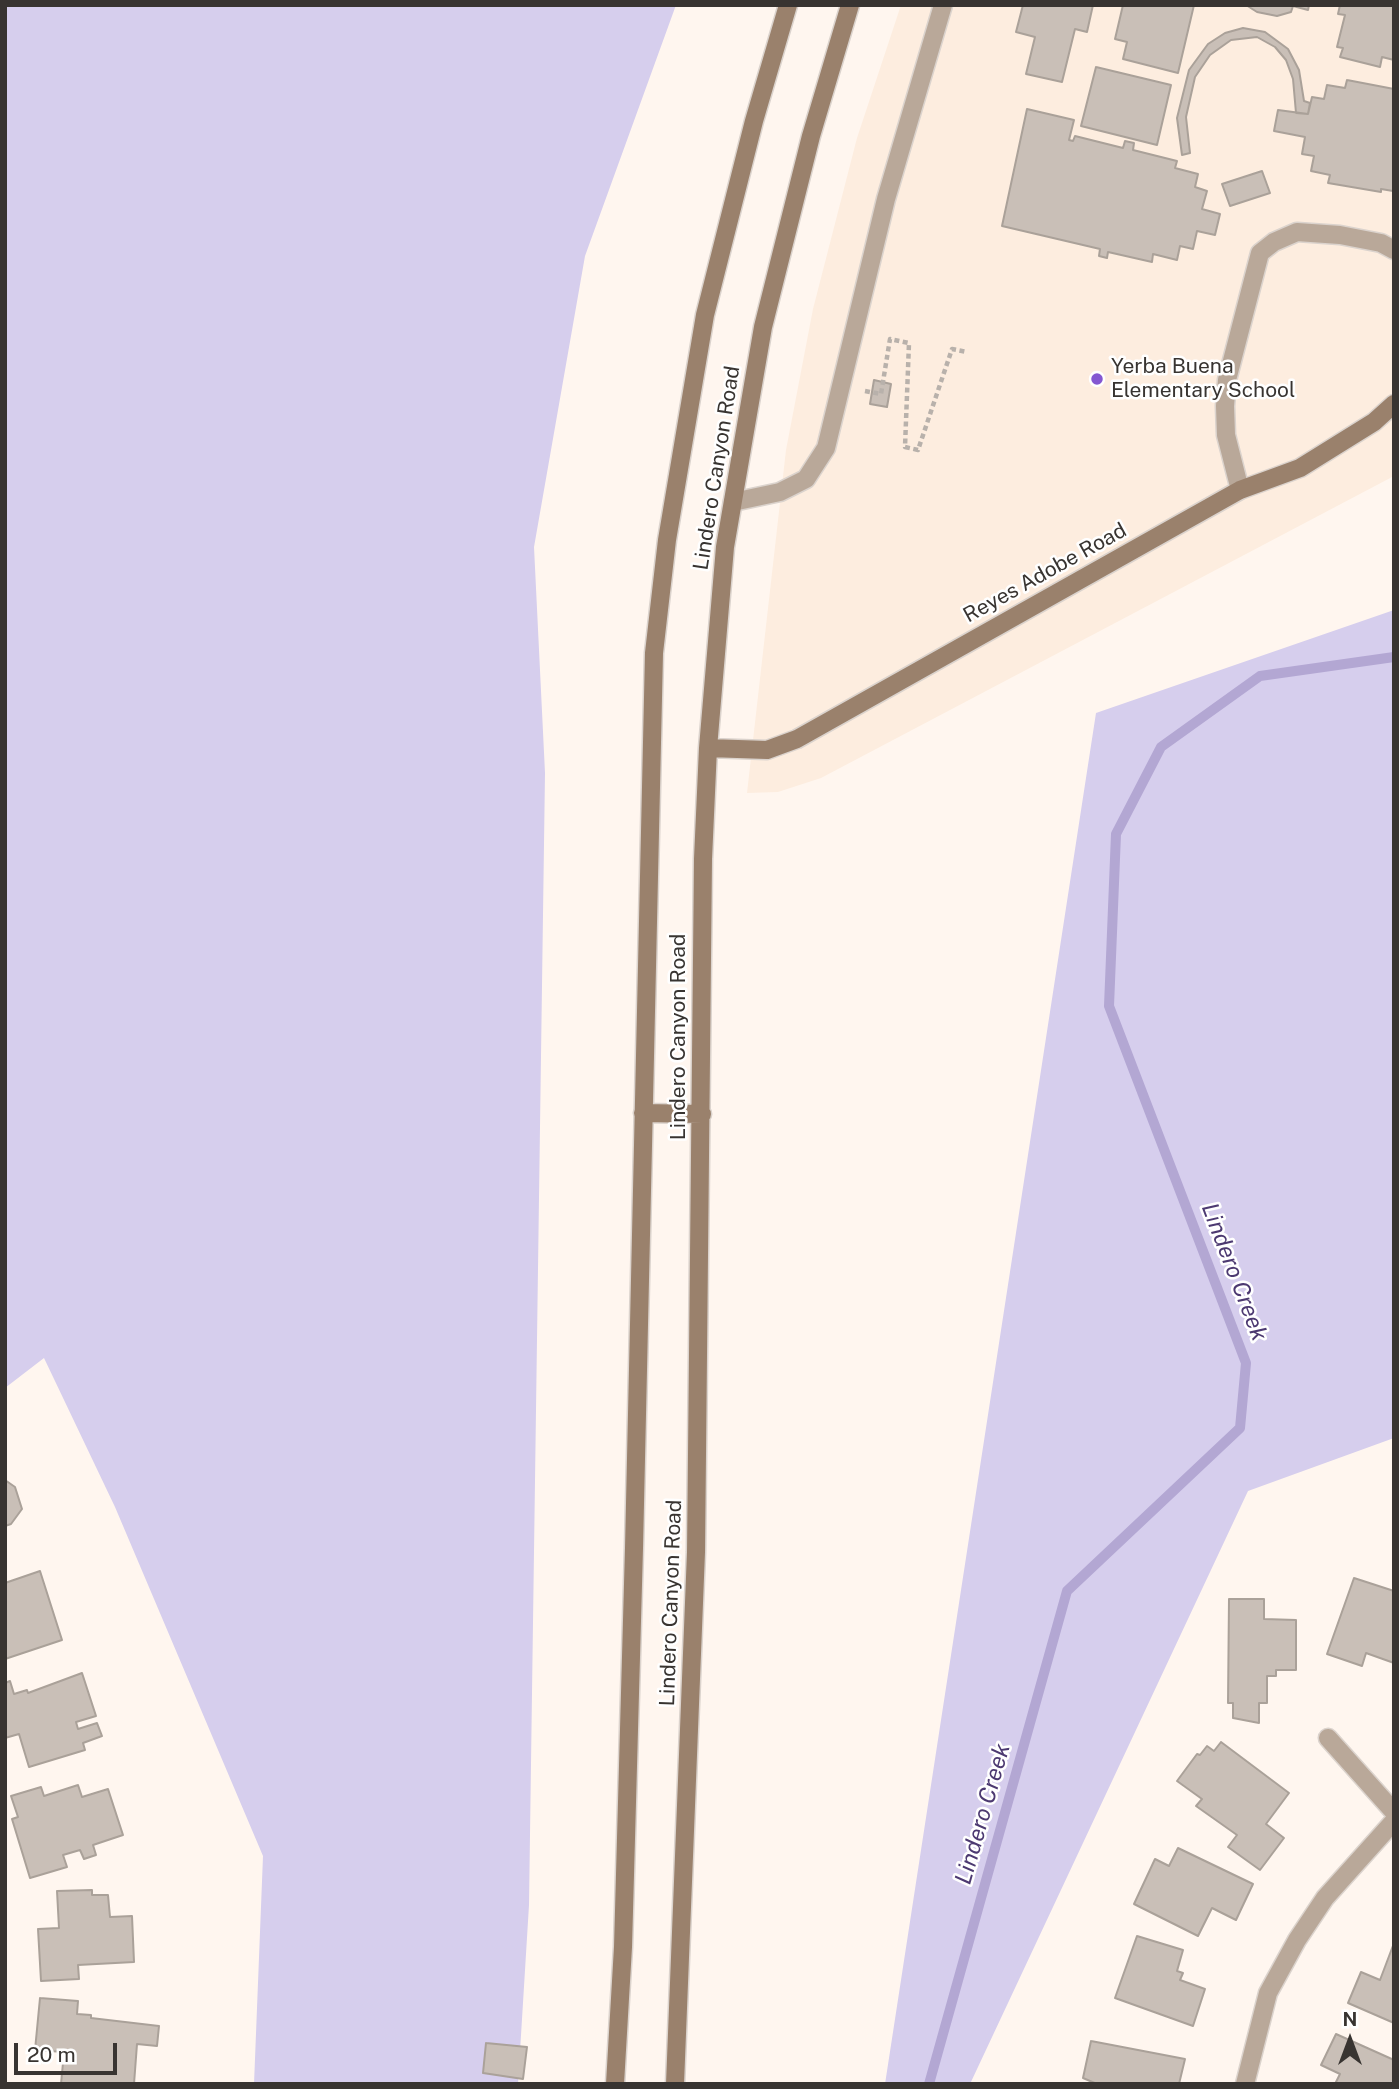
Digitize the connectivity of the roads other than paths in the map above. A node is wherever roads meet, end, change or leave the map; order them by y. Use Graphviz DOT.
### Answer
graph roads {
  1 [pos="788,5"];
  2 [pos="850,5"];
  3 [pos="943,5"];
  4 [pos="1394,250"];
  5 [pos="1394,404"];
  6 [pos="1240,490"];
  7 [pos="733,502"];
  8 [pos="708,748"];
  9 [pos="643,1113"];
  10 [pos="702,1114"];
  11 [pos="1328,1738"];
  12 [pos="1394,1812"];
  13 [pos="1394,1821"];
  14 [pos="615,2084"];
  15 [pos="675,2084"];
  16 [pos="1245,2084"];
  1 -- 9 [label="main road, Lindero Canyon Road"];
  2 -- 7 [label="main road, Lindero Canyon Road"];
  3 -- 7 [label="street"];
  4 -- 6 [label="street"];
  5 -- 6 [label="main road, Reyes Adobe Road"];
  6 -- 8 [label="main road, Reyes Adobe Road"];
  7 -- 8 [label="main road, Lindero Canyon Road"];
  8 -- 10 [label="main road, Lindero Canyon Road"];
  9 -- 10 [label="main road"];
  9 -- 14 [label="main road, Lindero Canyon Road"];
  10 -- 15 [label="main road, Lindero Canyon Road"];
  11 -- 12 [label="street"];
  13 -- 16 [label="street"];
}
